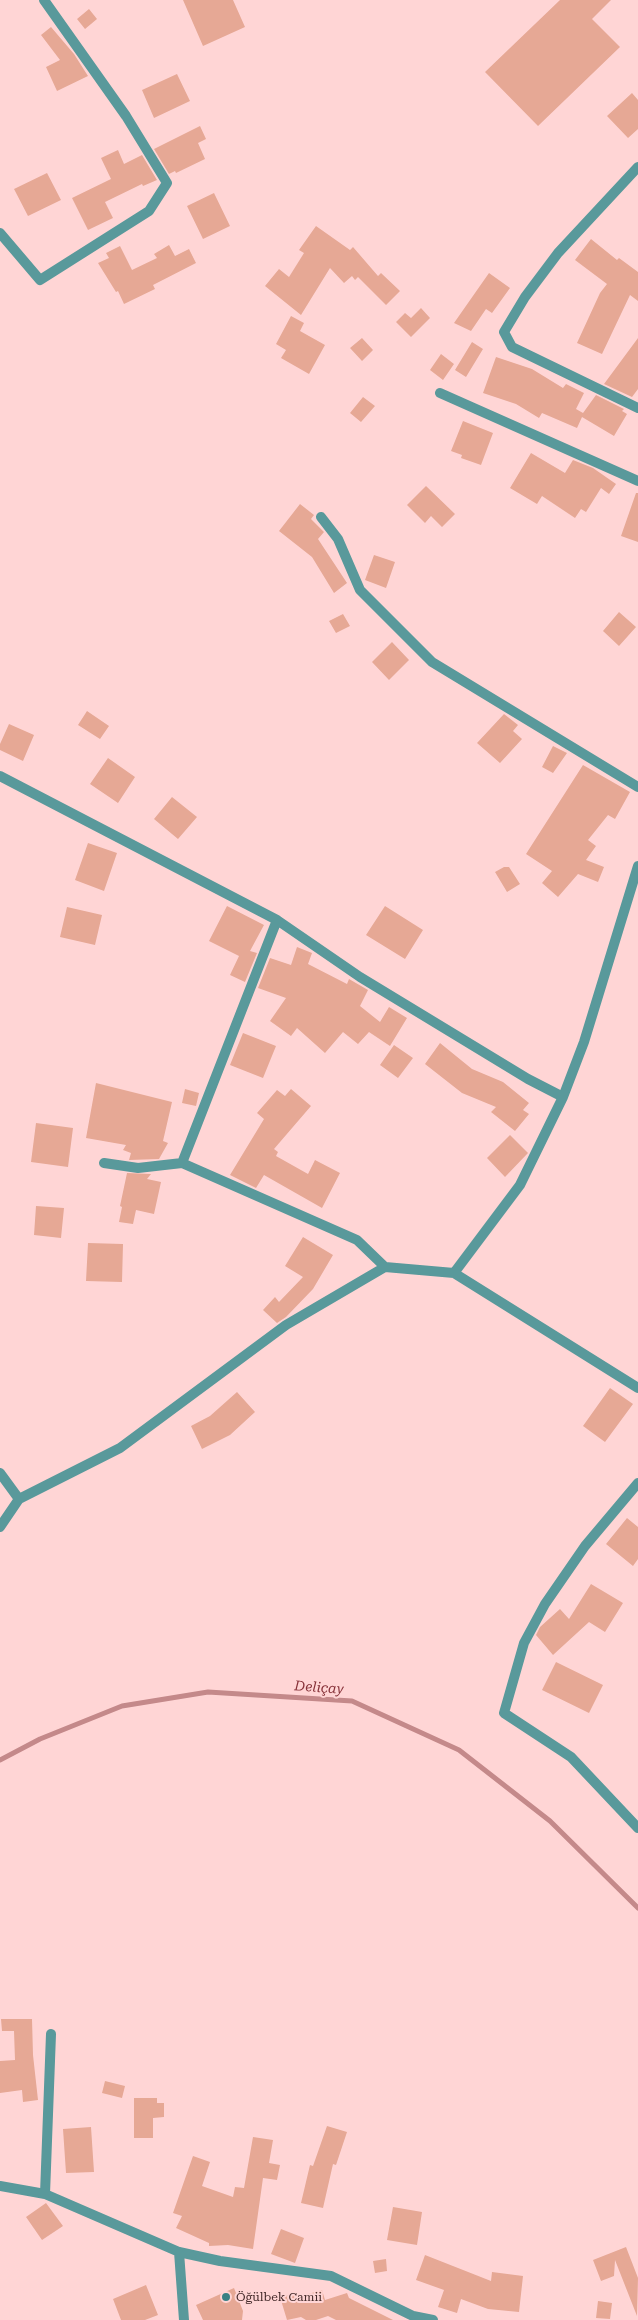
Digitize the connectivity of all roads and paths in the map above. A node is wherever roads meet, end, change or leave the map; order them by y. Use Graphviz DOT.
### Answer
graph roads {
  1 [pos="44,0"];
  2 [pos="638,167"];
  3 [pos="0,232"];
  4 [pos="440,392"];
  5 [pos="638,408"];
  6 [pos="638,481"];
  7 [pos="321,517"];
  8 [pos="0,776"];
  9 [pos="638,787"];
  10 [pos="638,866"];
  11 [pos="277,920"];
  12 [pos="564,1097"];
  13 [pos="104,1163"];
  14 [pos="182,1163"];
  15 [pos="385,1267"];
  16 [pos="454,1273"];
  17 [pos="638,1388"];
  18 [pos="0,1473"];
  19 [pos="638,1483"];
  20 [pos="19,1499"];
  21 [pos="0,1527"];
  22 [pos="638,1828"];
  23 [pos="51,2034"];
  24 [pos="0,2186"];
  25 [pos="45,2194"];
  26 [pos="179,2252"];
  27 [pos="184,2320"];
  28 [pos="433,2320"];
  1 -- 3 [label="street"];
  2 -- 5 [label="street"];
  4 -- 6 [label="street"];
  7 -- 9 [label="street"];
  8 -- 11 [label="street"];
  10 -- 12 [label="street"];
  11 -- 12 [label="street"];
  11 -- 14 [label="street"];
  12 -- 16 [label="street"];
  13 -- 14 [label="street"];
  14 -- 15 [label="street"];
  15 -- 16 [label="street"];
  15 -- 20 [label="street"];
  16 -- 17 [label="street"];
  18 -- 20 [label="street"];
  19 -- 22 [label="street"];
  20 -- 21 [label="street"];
  23 -- 25 [label="street"];
  24 -- 25 [label="street"];
  25 -- 26 [label="street"];
  26 -- 27 [label="street"];
  26 -- 28 [label="street"];
}
